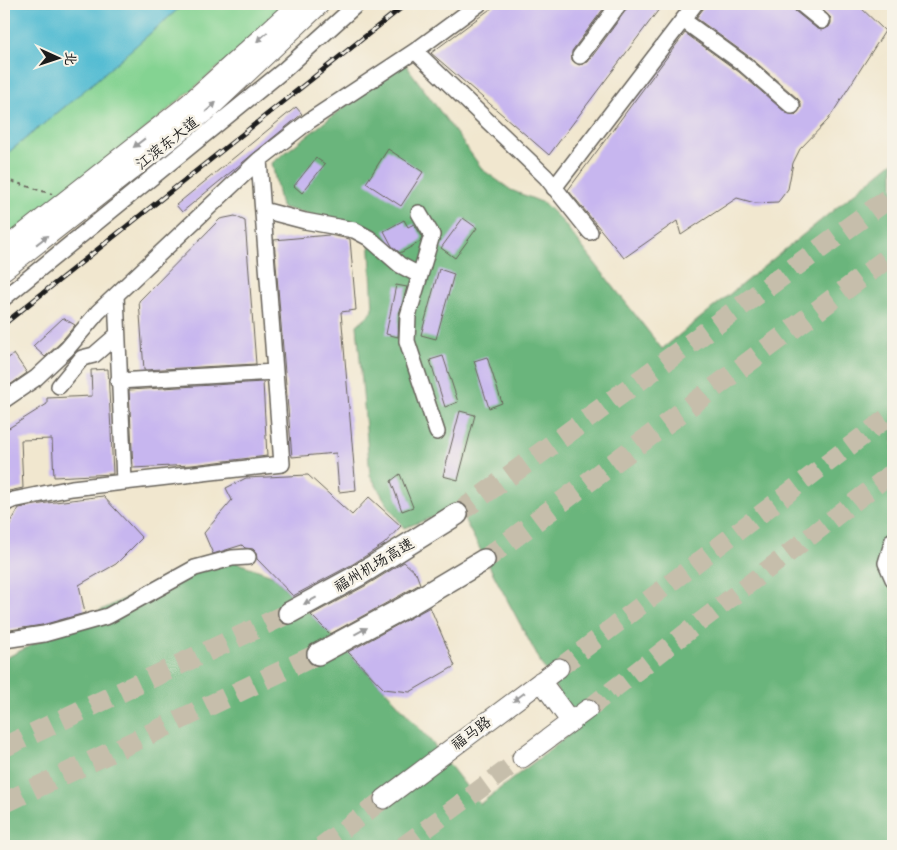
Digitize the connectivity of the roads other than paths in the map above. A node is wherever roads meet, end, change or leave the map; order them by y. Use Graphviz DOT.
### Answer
graph roads {
  1 [pos="298,4"];
  2 [pos="320,4"];
  3 [pos="357,4"];
  4 [pos="480,4"];
  5 [pos="619,4"];
  6 [pos="695,4"];
  7 [pos="801,4"];
  8 [pos="682,20"];
  9 [pos="822,21"];
  10 [pos="415,51"];
  11 [pos="580,56"];
  12 [pos="792,106"];
  13 [pos="259,160"];
  14 [pos="554,188"];
  15 [pos="263,210"];
  16 [pos="419,213"];
  17 [pos="590,232"];
  18 [pos="4,249"];
  19 [pos="4,270"];
  20 [pos="419,275"];
  21 [pos="116,295"];
  22 [pos="4,298"];
  23 [pos="117,335"];
  24 [pos="275,372"];
  25 [pos="118,381"];
  26 [pos="60,386"];
  27 [pos="4,400"];
  28 [pos="437,432"];
  29 [pos="124,482"];
  30 [pos="4,504"];
  31 [pos="457,514"];
  32 [pos="893,540"];
  33 [pos="248,557"];
  34 [pos="484,560"];
  35 [pos="893,579"];
  36 [pos="289,613"];
  37 [pos="4,640"];
  38 [pos="318,654"];
  39 [pos="559,668"];
  40 [pos="541,681"];
  41 [pos="588,709"];
  42 [pos="571,722"];
  43 [pos="522,758"];
  44 [pos="384,799"];
  1 -- 18 [label="main road, one-way"];
  19 -- 2 [label="main road, 江滨东大道, one-way"];
  3 -- 22 [label="street"];
  4 -- 10 [label="street"];
  5 -- 11 [label="street"];
  6 -- 8 [label="street"];
  7 -- 9 [label="street"];
  8 -- 12 [label="street"];
  8 -- 14 [label="street"];
  10 -- 13 [label="street"];
  10 -- 14 [label="street"];
  13 -- 15 [label="street"];
  13 -- 21 [label="street"];
  14 -- 17 [label="street"];
  15 -- 20 [label="street"];
  15 -- 24 [label="street"];
  16 -- 20 [label="street"];
  20 -- 28 [label="street"];
  21 -- 23 [label="street"];
  21 -- 27 [label="street"];
  23 -- 25 [label="street"];
  23 -- 26 [label="street"];
  24 -- 25 [label="street"];
  24 -- 29 [label="street"];
  25 -- 29 [label="street"];
  29 -- 30 [label="street"];
  31 -- 36 [label="highway, 福州机场高速, one-way"];
  32 -- 35 [label="street"];
  33 -- 37 [label="street"];
  38 -- 34 [label="highway, one-way"];
  39 -- 40 [label="main road, 福马路"];
  40 -- 42 [label="main road"];
  40 -- 44 [label="main road, 福马路, one-way"];
  41 -- 42 [label="main road"];
  42 -- 43 [label="main road"];
}
